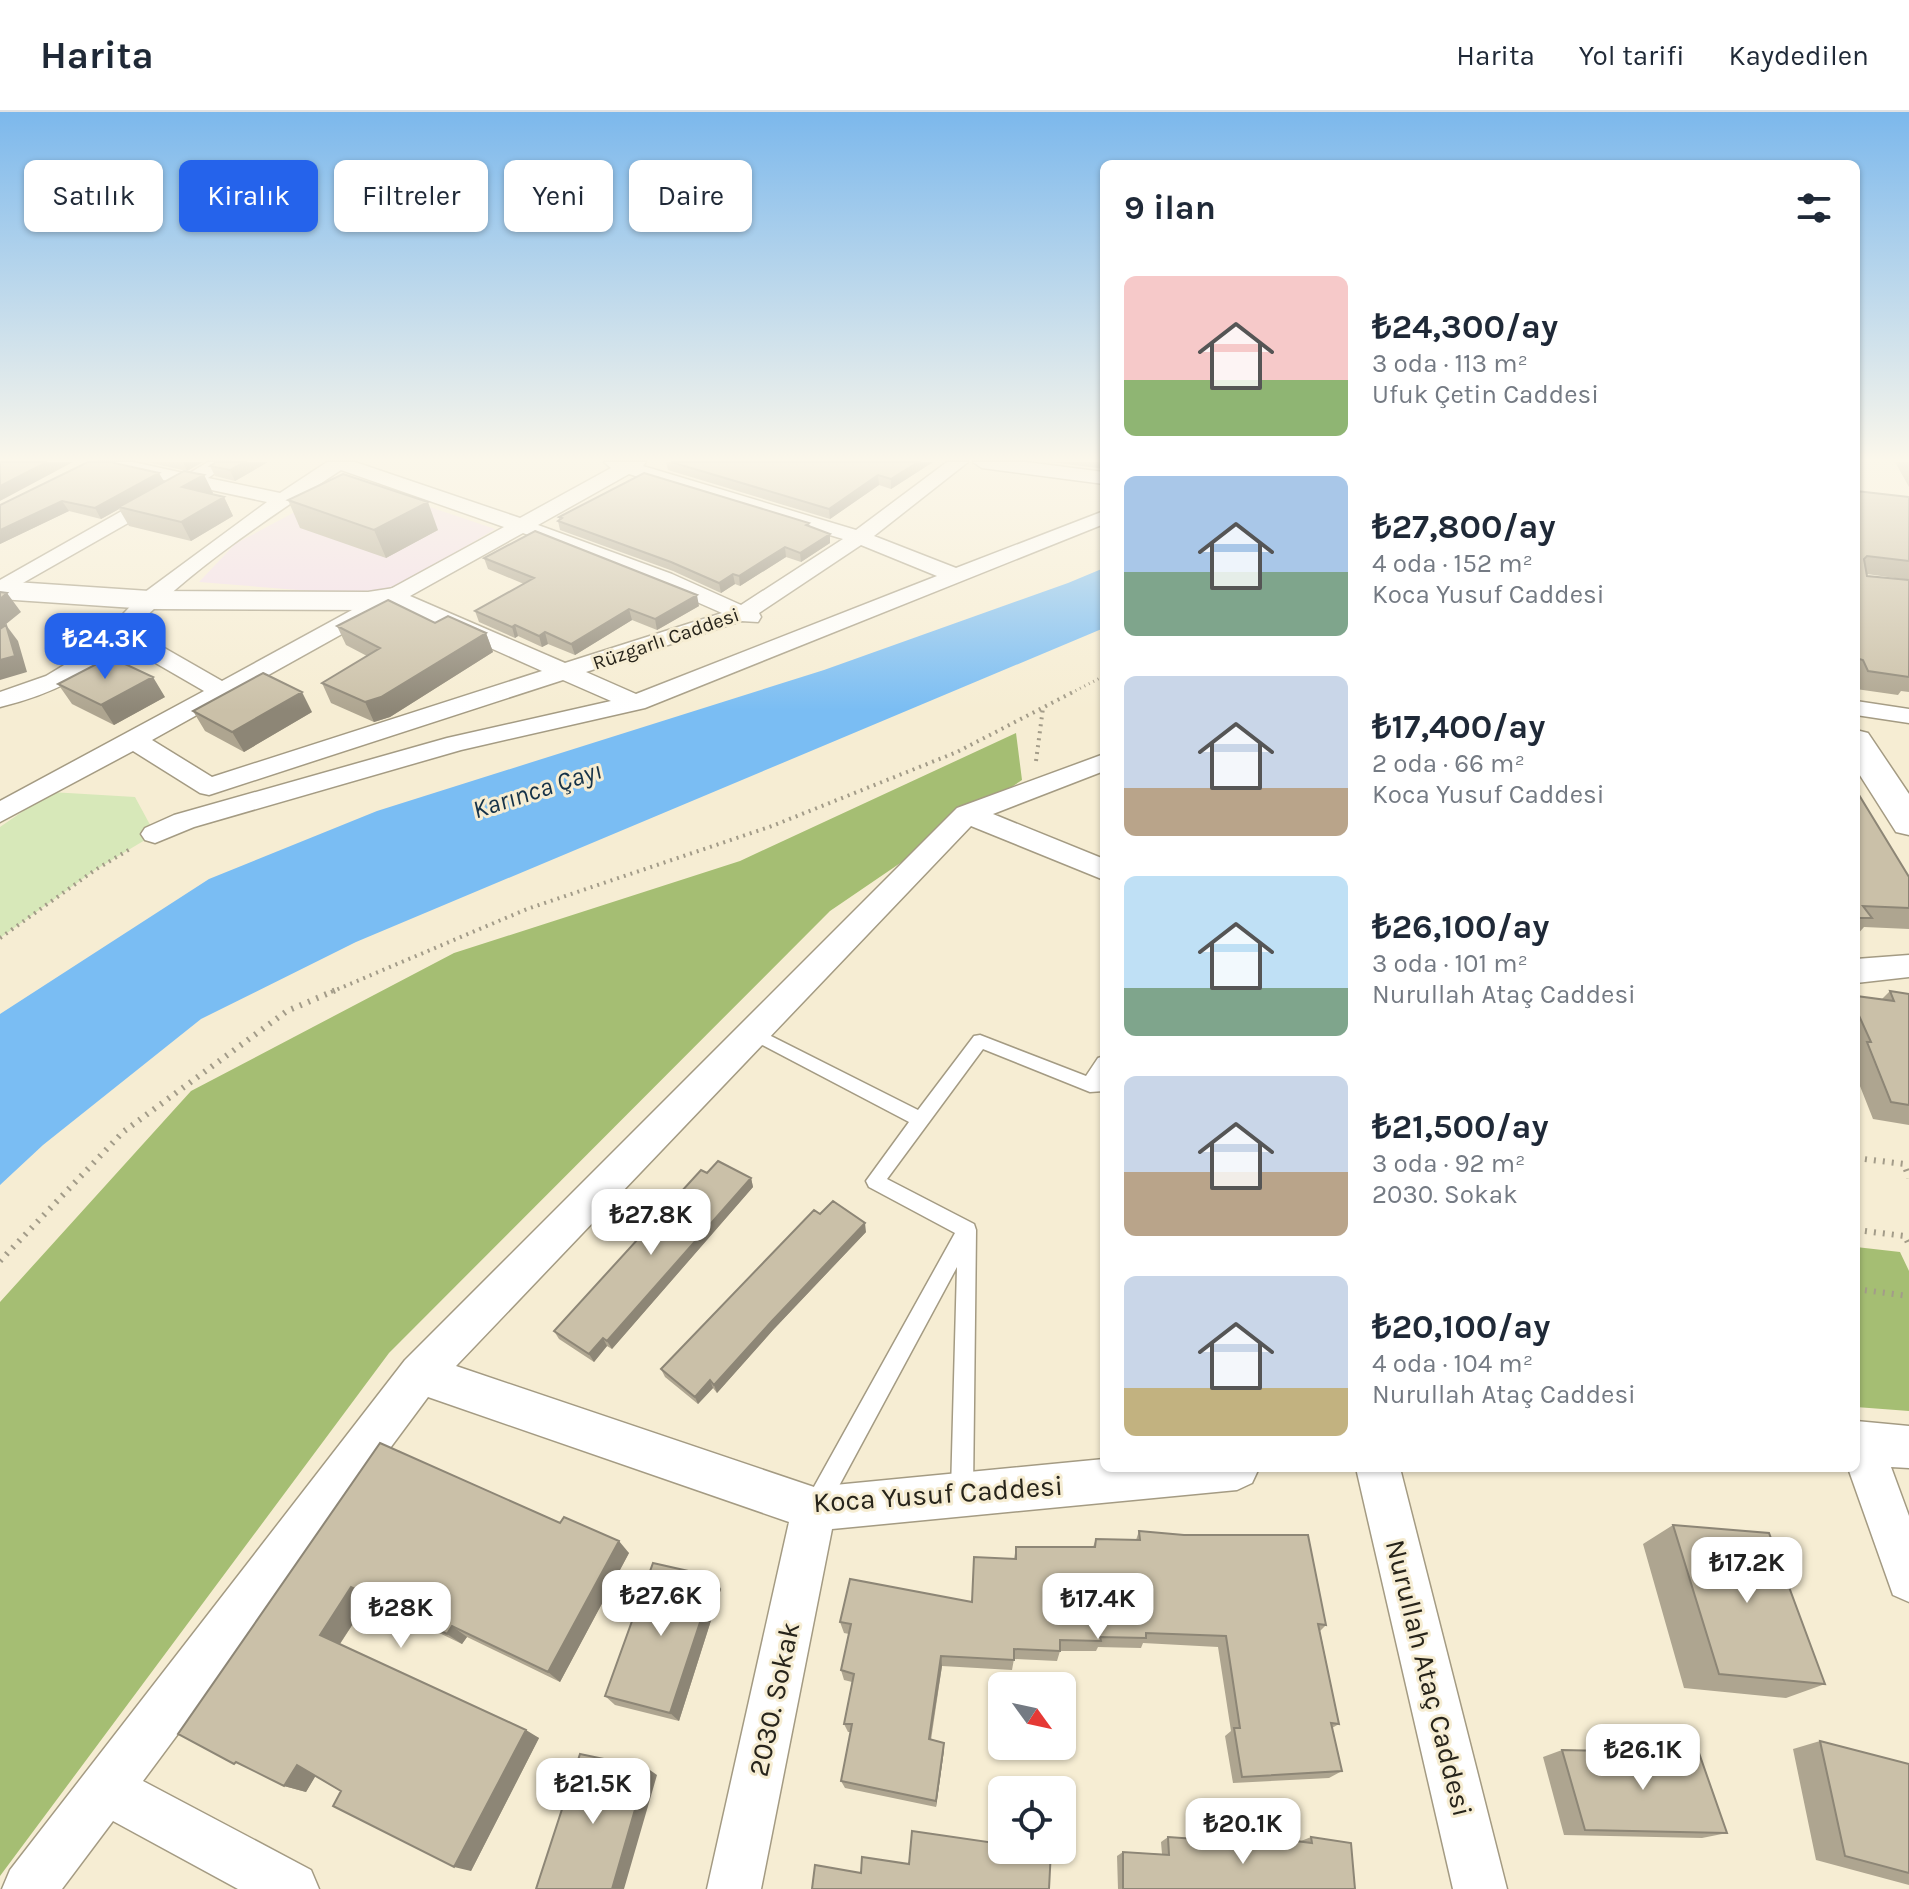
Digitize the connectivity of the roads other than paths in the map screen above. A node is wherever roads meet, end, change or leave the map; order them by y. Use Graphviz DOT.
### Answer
graph roads {
  1 [pos="77,545"];
  2 [pos="223,545"];
  3 [pos="488,545"];
  4 [pos="570,545"];
  5 [pos="847,545"];
  6 [pos="879,545"];
  7 [pos="1034,545"];
  8 [pos="956,576"];
  9 [pos="0,590"];
  10 [pos="394,597"];
  11 [pos="149,600"];
  12 [pos="744,613"];
  13 [pos="119,632"];
  14 [pos="790,641"];
  15 [pos="566,672"];
  16 [pos="222,691"];
  17 [pos="0,700"];
  18 [pos="636,703"];
  19 [pos="1860,709"];
  20 [pos="1909,716"];
  21 [pos="134,740"];
  22 [pos="1860,747"];
  23 [pos="1100,764"];
  24 [pos="0,813"];
  25 [pos="967,814"];
  26 [pos="1909,823"];
  27 [pos="155,834"];
  28 [pos="1100,868"];
  29 [pos="1909,966"];
  30 [pos="1860,971"];
  31 [pos="753,1033"];
  32 [pos="1097,1084"];
  33 [pos="921,1120"];
  34 [pos="967,1230"];
  35 [pos="420,1374"];
  36 [pos="1860,1442"];
  37 [pos="1860,1447"];
  38 [pos="1909,1447"];
  39 [pos="1196,1472"];
  40 [pos="1379,1472"];
  41 [pos="962,1495"];
  42 [pos="814,1509"];
  43 [pos="1909,1579"];
  44 [pos="106,1789"];
  45 [pos="29,1889"];
  46 [pos="292,1889"];
  47 [pos="734,1889"];
  48 [pos="1480,1889"];
  1 -- 9 [label="street"];
  2 -- 11 [label="street"];
  3 -- 10 [label="street"];
  4 -- 12 [label="street"];
  5 -- 12 [label="street, Rüzgarlı Caddesi"];
  6 -- 8 [label="street"];
  7 -- 8 [label="street"];
  8 -- 14 [label="street"];
  9 -- 11 [label="street"];
  10 -- 11 [label="street"];
  10 -- 15 [label="street"];
  10 -- 16 [label="street"];
  11 -- 13 [label="street"];
  12 -- 14 [label="street"];
  12 -- 15 [label="street, Rüzgarlı Caddesi"];
  13 -- 16 [label="street"];
  13 -- 17 [label="street"];
  14 -- 18 [label="street"];
  15 -- 18 [label="street"];
  15 -- 21 [label="street, Rüzgarlı Caddesi"];
  16 -- 21 [label="street"];
  18 -- 27 [label="street"];
  19 -- 20 [label="street"];
  21 -- 24 [label="street"];
  22 -- 26 [label="street"];
  23 -- 25 [label="street"];
  25 -- 28 [label="street"];
  25 -- 31 [label="street"];
  29 -- 30 [label="street"];
  31 -- 33 [label="lane"];
  31 -- 35 [label="street"];
  32 -- 33 [label="lane"];
  33 -- 34 [label="lane"];
  34 -- 41 [label="lane"];
  34 -- 42 [label="lane"];
  35 -- 42 [label="street, Koca Yusuf Caddesi"];
  35 -- 44 [label="street"];
  36 -- 38 [label="street"];
  37 -- 43 [label="street"];
  39 -- 41 [label="street, Koca Yusuf Caddesi"];
  40 -- 48 [label="street, Nurullah Ataç Caddesi"];
  41 -- 42 [label="street, Koca Yusuf Caddesi"];
  42 -- 47 [label="street, 2030. Sokak"];
  44 -- 45 [label="street"];
  44 -- 46 [label="street"];
}
